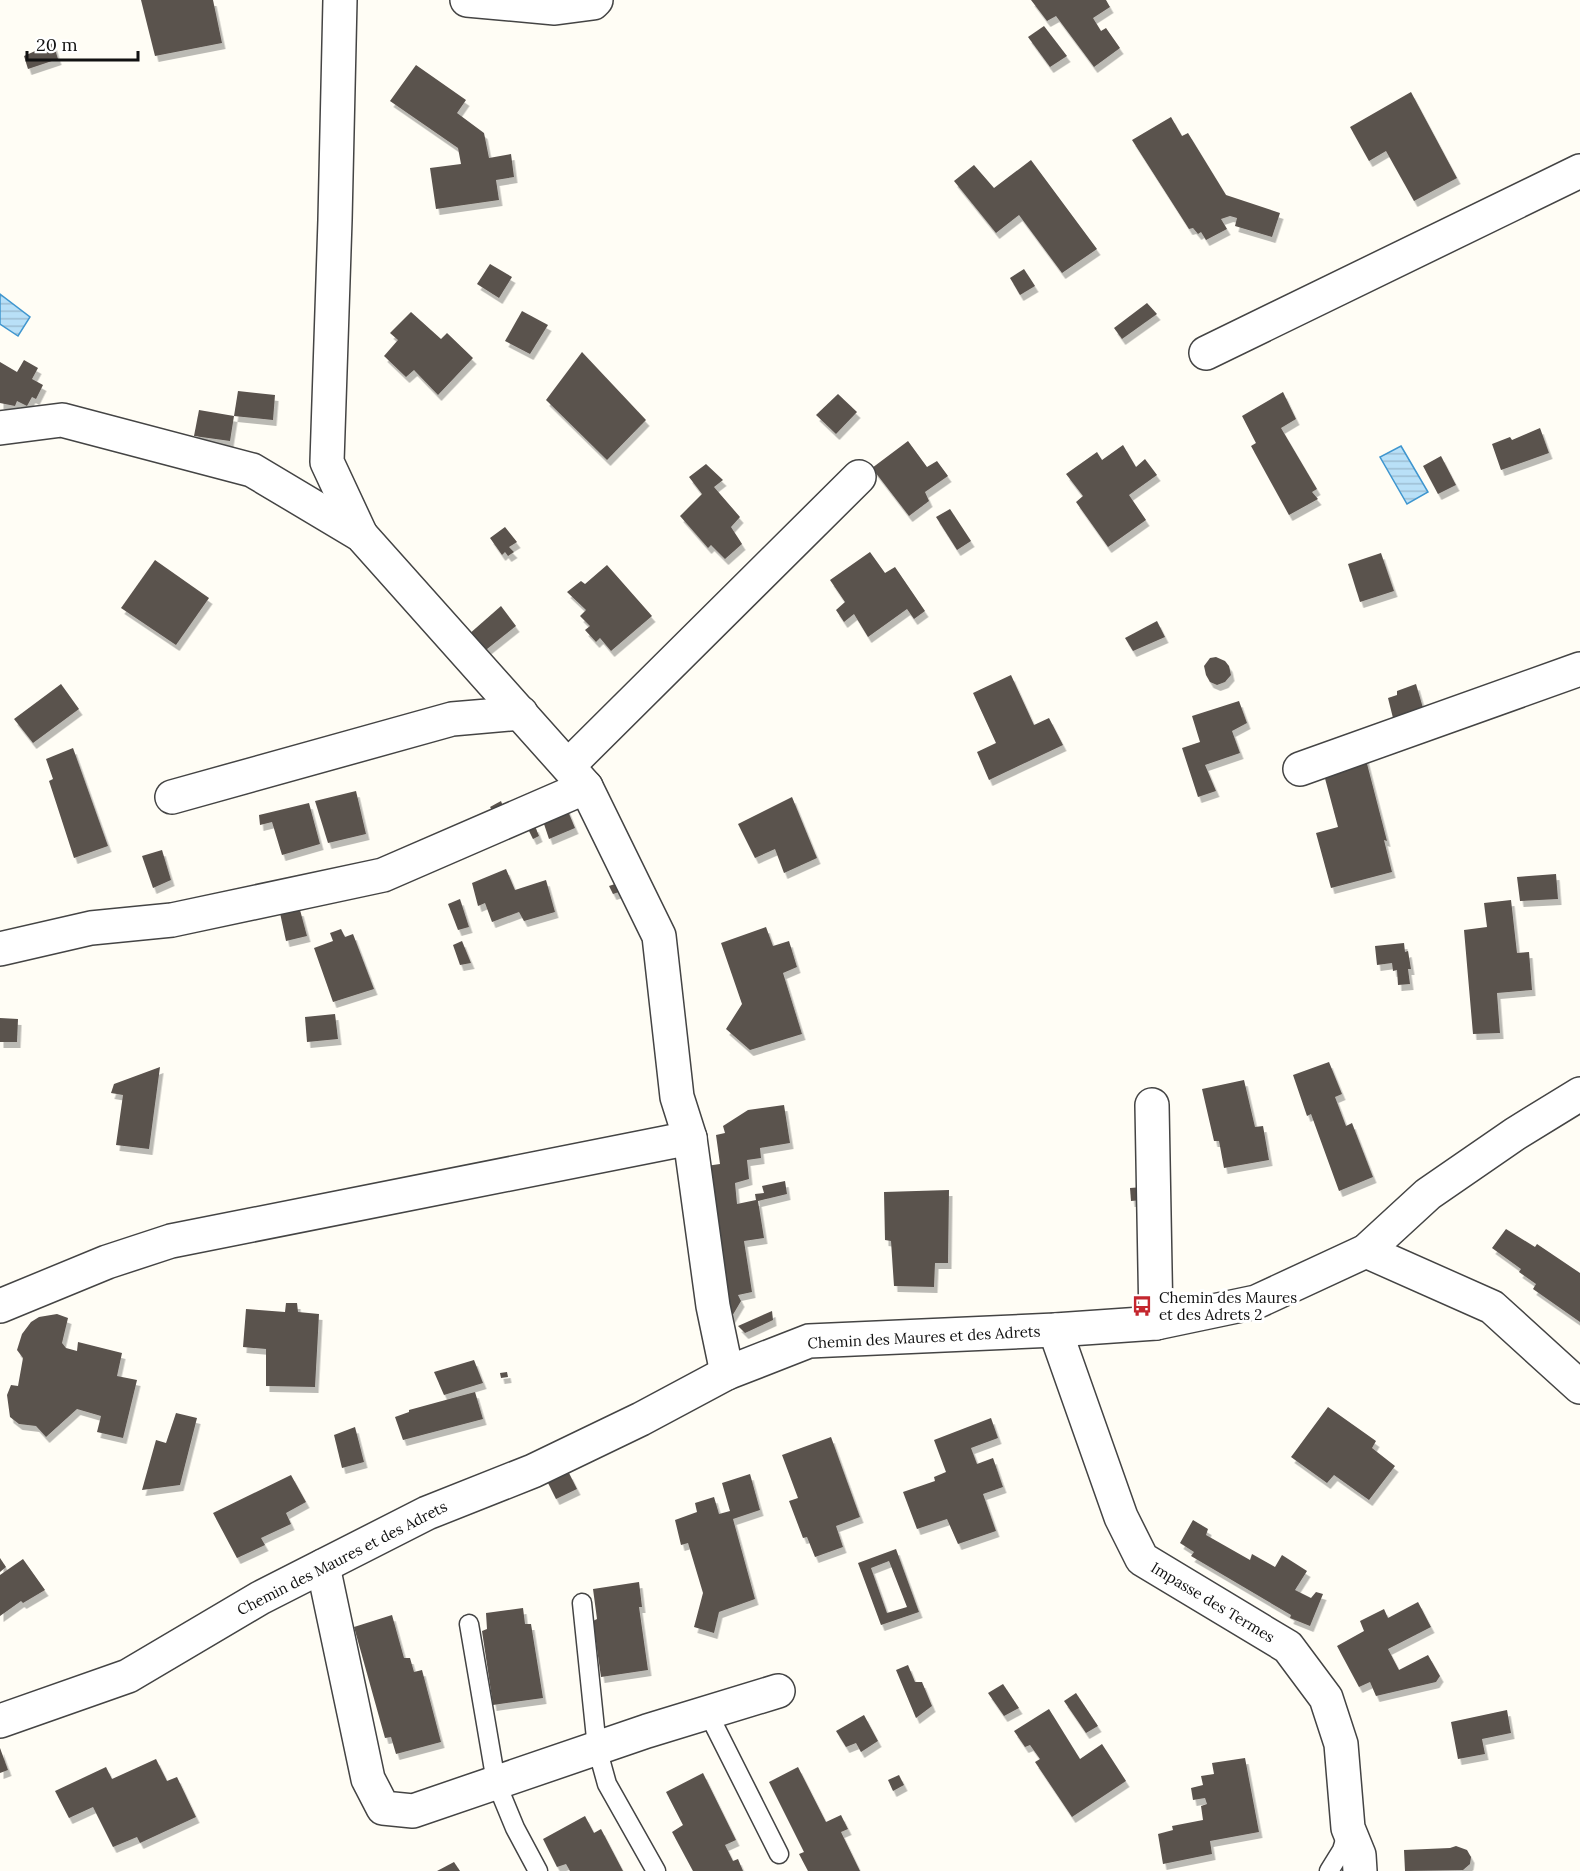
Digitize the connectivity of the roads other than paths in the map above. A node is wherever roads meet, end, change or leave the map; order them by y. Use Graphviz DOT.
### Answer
graph roads {
  1 [pos="340,0"];
  2 [pos="467,0"];
  3 [pos="596,0"];
  4 [pos="1580,171"];
  5 [pos="1206,353"];
  6 [pos="0,428"];
  7 [pos="859,477"];
  8 [pos="362,534"];
  9 [pos="1580,669"];
  10 [pos="521,713"];
  11 [pos="1300,769"];
  12 [pos="577,776"];
  13 [pos="172,797"];
  14 [pos="0,949"];
  15 [pos="1580,1094"];
  16 [pos="1152,1105"];
  17 [pos="690,1138"];
  18 [pos="1366,1251"];
  19 [pos="0,1306"];
  20 [pos="1156,1323"];
  21 [pos="1055,1330"];
  22 [pos="727,1373"];
  23 [pos="1580,1387"];
  24 [pos="323,1566"];
  25 [pos="582,1603"];
  26 [pos="469,1624"];
  27 [pos="778,1691"];
  28 [pos="708,1713"];
  29 [pos="0,1721"];
  30 [pos="597,1749"];
  31 [pos="496,1782"];
  32 [pos="1348,1828"];
  33 [pos="779,1854"];
  34 [pos="538,1871"];
  35 [pos="656,1871"];
  36 [pos="1329,1871"];
  37 [pos="1360,1871"];
  1 -- 8 [label="street"];
  2 -- 3 [label="street"];
  4 -- 5 [label="street"];
  6 -- 8 [label="street"];
  7 -- 12 [label="street"];
  8 -- 10 [label="street"];
  9 -- 11 [label="street"];
  10 -- 12 [label="street"];
  10 -- 13 [label="street"];
  12 -- 14 [label="street"];
  12 -- 17 [label="street"];
  15 -- 18 [label="street, Chemin des Maures et des Adrets"];
  16 -- 20 [label="street"];
  17 -- 19 [label="street"];
  17 -- 22 [label="street"];
  18 -- 20 [label="street, Chemin des Maures et des Adrets"];
  18 -- 23 [label="street"];
  20 -- 21 [label="street, Chemin des Maures et des Adrets"];
  21 -- 22 [label="street, Chemin des Maures et des Adrets"];
  21 -- 32 [label="street, Impasse des Termes"];
  22 -- 24 [label="street, Chemin des Maures et des Adrets"];
  24 -- 29 [label="street, Chemin des Maures et des Adrets"];
  24 -- 31 [label="street"];
  25 -- 30 [label="lane"];
  26 -- 31 [label="lane"];
  27 -- 28 [label="street"];
  28 -- 30 [label="street"];
  28 -- 33 [label="lane"];
  30 -- 31 [label="street"];
  30 -- 35 [label="lane"];
  31 -- 34 [label="lane"];
  32 -- 36 [label="lane"];
  32 -- 37 [label="street, Impasse des Termes"];
}
